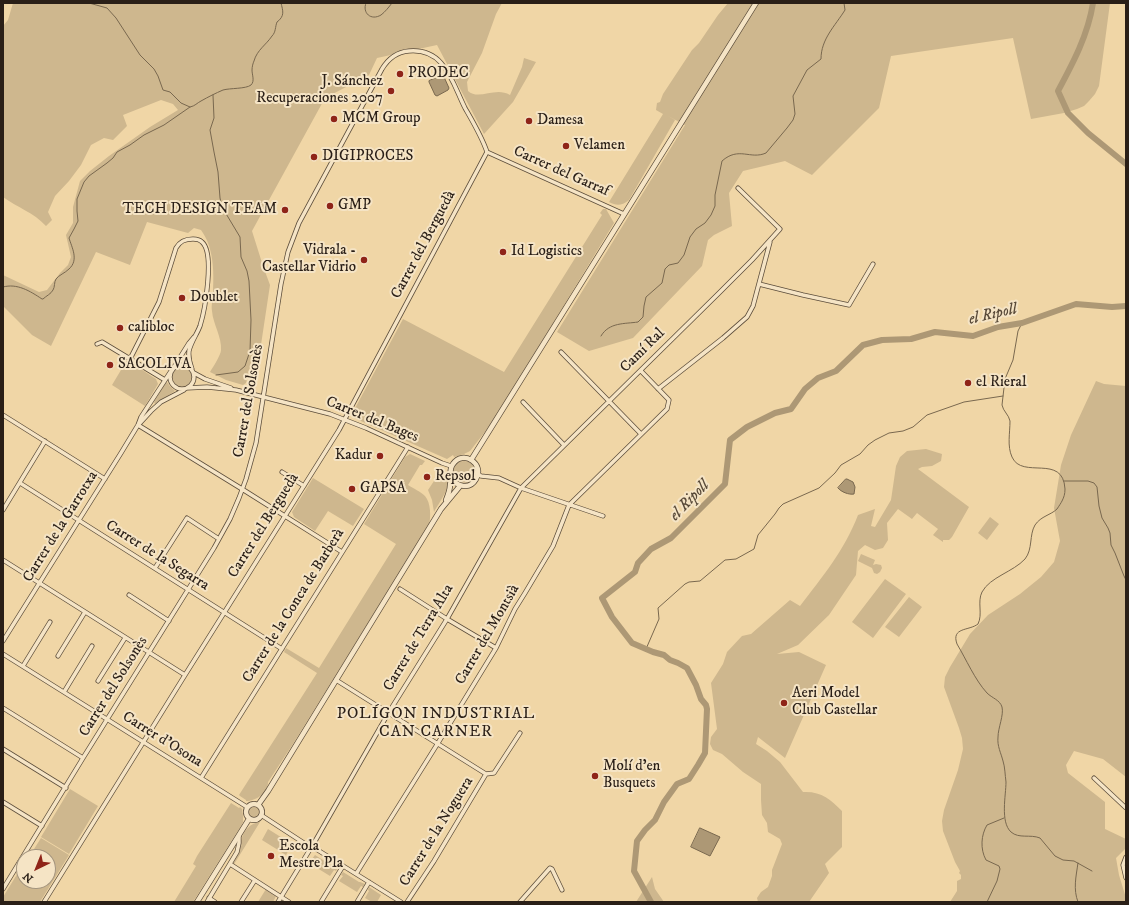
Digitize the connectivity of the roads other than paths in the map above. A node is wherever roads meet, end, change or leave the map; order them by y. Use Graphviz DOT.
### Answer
graph roads {
  1 [pos="756,3"];
  2 [pos="487,152"];
  3 [pos="738,188"];
  4 [pos="624,214"];
  5 [pos="770,240"];
  6 [pos="873,264"];
  7 [pos="759,284"];
  8 [pos="197,333"];
  9 [pos="97,344"];
  10 [pos="561,352"];
  11 [pos="130,359"];
  12 [pos="172,370"];
  13 [pos="193,371"];
  14 [pos="641,371"];
  15 [pos="165,380"];
  16 [pos="186,389"];
  17 [pos="658,389"];
  18 [pos="236,390"];
  19 [pos="264,397"];
  20 [pos="610,401"];
  21 [pos="523,402"];
  22 [pos="3,415"];
  23 [pos="344,419"];
  24 [pos="138,425"];
  25 [pos="641,434"];
  26 [pos="45,441"];
  27 [pos="564,445"];
  28 [pos="408,447"];
  29 [pos="471,460"];
  30 [pos="451,466"];
  31 [pos="282,472"];
  32 [pos="478,474"];
  33 [pos="451,477"];
  34 [pos="105,479"];
  35 [pos="20,483"];
  36 [pos="304,486"];
  37 [pos="460,486"];
  38 [pos="521,488"];
  39 [pos="242,489"];
  40 [pos="445,503"];
  41 [pos="569,505"];
  42 [pos="3,510"];
  43 [pos="285,516"];
  44 [pos="603,516"];
  45 [pos="78,520"];
  46 [pos="219,539"];
  47 [pos="342,552"];
  48 [pos="3,560"];
  49 [pos="155,568"];
  50 [pos="39,584"];
  51 [pos="189,589"];
  52 [pos="400,589"];
  53 [pos="129,595"];
  54 [pos="85,612"];
  55 [pos="224,612"];
  56 [pos="446,619"];
  57 [pos="169,621"];
  58 [pos="50,622"];
  59 [pos="125,638"];
  60 [pos="3,641"];
  61 [pos="92,646"];
  62 [pos="496,648"];
  63 [pos="282,649"];
  64 [pos="149,653"];
  65 [pos="3,654"];
  66 [pos="58,656"];
  67 [pos="23,666"];
  68 [pos="185,675"];
  69 [pos="336,680"];
  70 [pos="98,681"];
  71 [pos="64,692"];
  72 [pos="3,708"];
  73 [pos="389,712"];
  74 [pos="108,720"];
  75 [pos="520,733"];
  76 [pos="144,742"];
  77 [pos="438,743"];
  78 [pos="3,749"];
  79 [pos="83,758"];
  80 [pos="486,774"];
  81 [pos="200,778"];
  82 [pos="1094,778"];
  83 [pos="66,788"];
  84 [pos="3,802"];
  85 [pos="258,805"];
  86 [pos="247,807"];
  87 [pos="1126,808"];
  88 [pos="261,815"];
  89 [pos="249,819"];
  90 [pos="42,826"];
  91 [pos="239,836"];
  92 [pos="314,843"];
  93 [pos="307,845"];
  94 [pos="316,849"];
  95 [pos="309,851"];
  96 [pos="1126,857"];
  97 [pos="230,864"];
  98 [pos="343,866"];
  99 [pos="356,874"];
  100 [pos="1126,878"];
  101 [pos="255,880"];
  102 [pos="369,882"];
  103 [pos="3,889"];
  104 [pos="562,890"];
  105 [pos="281,897"];
  106 [pos="209,898"];
  107 [pos="44,902"];
  108 [pos="197,902"];
  109 [pos="207,902"];
  110 [pos="216,902"];
  111 [pos="241,902"];
  112 [pos="278,902"];
  113 [pos="289,902"];
  114 [pos="321,902"];
  115 [pos="357,902"];
  116 [pos="401,902"];
  117 [pos="407,902"];
  118 [pos="520,902"];
  1 -- 4 [label="street"];
  2 -- 4 [label="street, Carrer del Garraf"];
  2 -- 19 [label="street, Carrer del Solsonès"];
  2 -- 23 [label="street, Carrer del Berguedà"];
  3 -- 5 [label="street, Camí Ral"];
  4 -- 29 [label="street"];
  5 -- 7 [label="street"];
  5 -- 14 [label="street, Camí Ral"];
  6 -- 7 [label="street"];
  7 -- 17 [label="street"];
  8 -- 11 [label="street, Carrer de la Garrotxa"];
  8 -- 12 [label="street, Carrer de la Garrotxa"];
  8 -- 13 [label="street, Carrer de la Garrotxa"];
  9 -- 11 [label="street"];
  10 -- 20 [label="street"];
  11 -- 15 [label="street"];
  12 -- 13 [label="street"];
  12 -- 15 [label="street, Carrer de la Garrotxa"];
  12 -- 16 [label="street"];
  13 -- 16 [label="street"];
  13 -- 18 [label="street, Carrer del Bages"];
  14 -- 17 [label="street"];
  14 -- 20 [label="street, Camí Ral"];
  15 -- 24 [label="street, Carrer de la Garrotxa"];
  16 -- 18 [label="street, Carrer del Bages"];
  16 -- 24 [label="street, Carrer de la Garrotxa"];
  17 -- 25 [label="street"];
  18 -- 19 [label="street, Carrer del Bages"];
  19 -- 23 [label="street, Carrer del Bages"];
  19 -- 39 [label="street, Carrer del Solsonès"];
  20 -- 25 [label="street"];
  20 -- 27 [label="street, Camí Ral"];
  21 -- 27 [label="street"];
  22 -- 26 [label="street"];
  23 -- 28 [label="street, Carrer del Bages"];
  23 -- 36 [label="street, Carrer del Berguedà"];
  24 -- 34 [label="street, Carrer de la Garrotxa"];
  24 -- 39 [label="street"];
  25 -- 41 [label="street"];
  26 -- 34 [label="street"];
  26 -- 35 [label="street"];
  27 -- 38 [label="street, Camí Ral"];
  28 -- 30 [label="street, Carrer del Bages"];
  28 -- 47 [label="street, Carrer de la Conca de Barberà"];
  29 -- 30 [label="street"];
  29 -- 32 [label="street"];
  30 -- 33 [label="street"];
  31 -- 36 [label="street"];
  32 -- 37 [label="street"];
  32 -- 38 [label="street"];
  33 -- 37 [label="street"];
  33 -- 40 [label="street"];
  34 -- 45 [label="street, Carrer de la Garrotxa"];
  35 -- 42 [label="street"];
  35 -- 45 [label="street, Carrer de la Segarra"];
  36 -- 43 [label="street, Carrer del Berguedà"];
  37 -- 40 [label="street"];
  38 -- 41 [label="street"];
  38 -- 56 [label="street, Carrer de Terra Alta"];
  39 -- 43 [label="street"];
  39 -- 46 [label="street, Carrer del Solsonès"];
  40 -- 69 [label="street"];
  41 -- 44 [label="street"];
  41 -- 62 [label="street, Carrer del Montsià"];
  43 -- 47 [label="street"];
  43 -- 55 [label="street, Carrer del Berguedà"];
  45 -- 49 [label="street, Carrer de la Segarra"];
  45 -- 50 [label="street, Carrer de la Garrotxa"];
  46 -- 49 [label="street"];
  46 -- 51 [label="street, Carrer del Solsonès"];
  47 -- 63 [label="street, Carrer de la Conca de Barberà"];
  48 -- 50 [label="street"];
  49 -- 51 [label="street, Carrer de la Segarra"];
  50 -- 54 [label="street"];
  50 -- 60 [label="street, Carrer de la Garrotxa"];
  51 -- 55 [label="street, Carrer de la Segarra"];
  51 -- 57 [label="street, Carrer del Solsonès"];
  52 -- 56 [label="street"];
  53 -- 57 [label="street"];
  54 -- 59 [label="street"];
  54 -- 66 [label="street"];
  55 -- 63 [label="street, Carrer de la Segarra"];
  55 -- 68 [label="street, Carrer del Berguedà"];
  56 -- 62 [label="street"];
  56 -- 73 [label="street, Carrer de Terra Alta"];
  57 -- 64 [label="street, Carrer del Solsonès"];
  58 -- 67 [label="street"];
  59 -- 64 [label="street"];
  59 -- 70 [label="street"];
  61 -- 71 [label="street"];
  62 -- 77 [label="street, Carrer del Montsià"];
  63 -- 81 [label="street, Carrer de la Conca de Barberà"];
  64 -- 68 [label="street"];
  64 -- 74 [label="street, Carrer del Solsonès"];
  65 -- 67 [label="street, Carrer d'Osona"];
  67 -- 71 [label="street, Carrer d'Osona"];
  68 -- 76 [label="street, Carrer del Berguedà"];
  69 -- 73 [label="street"];
  69 -- 85 [label="street"];
  71 -- 74 [label="street, Carrer d'Osona"];
  72 -- 79 [label="street"];
  73 -- 77 [label="street"];
  73 -- 92 [label="street, Carrer de Terra Alta"];
  74 -- 76 [label="street, Carrer d'Osona"];
  74 -- 79 [label="street, Carrer del Solsonès"];
  75 -- 80 [label="street"];
  76 -- 81 [label="street, Carrer d'Osona"];
  76 -- 107 [label="street, Carrer del Berguedà"];
  77 -- 80 [label="street"];
  77 -- 99 [label="street, Carrer del Montsià"];
  78 -- 83 [label="street"];
  79 -- 83 [label="street, Carrer del Solsonès"];
  80 -- 117 [label="street, Carrer de la Noguera"];
  81 -- 86 [label="street, Carrer d'Osona"];
  82 -- 87 [label="street"];
  83 -- 90 [label="street, Carrer del Solsonès"];
  84 -- 90 [label="street"];
  85 -- 86 [label="street"];
  85 -- 88 [label="street"];
  86 -- 89 [label="street"];
  88 -- 89 [label="street"];
  88 -- 93 [label="street"];
  89 -- 91 [label="street"];
  90 -- 103 [label="street, Carrer del Solsonès"];
  91 -- 97 [label="street"];
  91 -- 108 [label="street"];
  92 -- 93 [label="street"];
  92 -- 94 [label="street"];
  93 -- 95 [label="street"];
  94 -- 95 [label="street"];
  94 -- 98 [label="street"];
  95 -- 105 [label="street"];
  96 -- 100 [label="street"];
  97 -- 101 [label="street"];
  97 -- 106 [label="street"];
  98 -- 99 [label="street"];
  98 -- 114 [label="street"];
  99 -- 102 [label="street"];
  101 -- 105 [label="street"];
  101 -- 111 [label="street"];
  102 -- 115 [label="street"];
  102 -- 116 [label="street"];
  104 -- 118 [label="street"];
  105 -- 112 [label="street"];
  105 -- 113 [label="street"];
  106 -- 109 [label="street"];
  106 -- 110 [label="street"];
}
